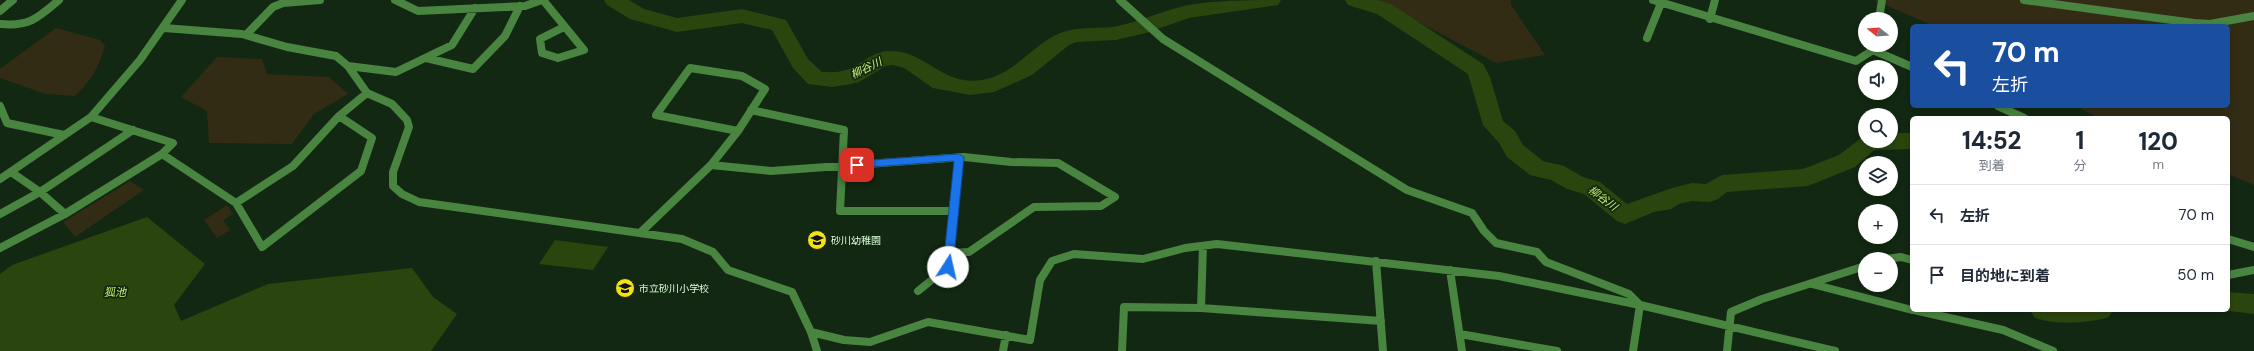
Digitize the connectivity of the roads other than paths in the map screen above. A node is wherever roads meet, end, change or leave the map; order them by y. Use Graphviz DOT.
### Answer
graph roads {
  1 [pos="13,0"];
  2 [pos="60,0"];
  3 [pos="182,0"];
  4 [pos="320,0"];
  5 [pos="395,0"];
  6 [pos="542,0"];
  7 [pos="1120,0"];
  8 [pos="1652,0"];
  9 [pos="1715,0"];
  10 [pos="1882,0"];
  11 [pos="2024,0"];
  12 [pos="300,1"];
  13 [pos="1661,3"];
  14 [pos="520,6"];
  15 [pos="475,8"];
  16 [pos="0,11"];
  17 [pos="1880,12"];
  18 [pos="2254,16"];
  19 [pos="1710,19"];
  20 [pos="0,24"];
  21 [pos="564,26"];
  22 [pos="164,28"];
  23 [pos="246,35"];
  24 [pos="1647,38"];
  25 [pos="1868,52"];
  26 [pos="1884,52"];
  27 [pos="426,58"];
  28 [pos="348,66"];
  29 [pos="1910,66"];
  30 [pos="367,93"];
  31 [pos="0,106"];
  32 [pos="2002,108"];
  33 [pos="751,110"];
  34 [pos="339,116"];
  35 [pos="2020,116"];
  36 [pos="91,117"];
  37 [pos="132,130"];
  38 [pos="738,131"];
  39 [pos="64,136"];
  40 [pos="162,154"];
  41 [pos="959,157"];
  42 [pos="711,165"];
  43 [pos="842,166"];
  44 [pos="11,172"];
  45 [pos="0,179"];
  46 [pos="40,192"];
  47 [pos="236,203"];
  48 [pos="954,211"];
  49 [pos="0,214"];
  50 [pos="65,214"];
  51 [pos="640,233"];
  52 [pos="2230,239"];
  53 [pos="1203,246"];
  54 [pos="2254,247"];
  55 [pos="0,248"];
  56 [pos="951,253"];
  57 [pos="1898,258"];
  58 [pos="1910,260"];
  59 [pos="1376,261"];
  60 [pos="1858,268"];
  61 [pos="1450,270"];
  62 [pos="2254,270"];
  63 [pos="2230,275"];
  64 [pos="1812,284"];
  65 [pos="918,290"];
  66 [pos="1640,306"];
  67 [pos="1201,308"];
  68 [pos="1910,309"];
  69 [pos="1922,312"];
  70 [pos="1381,321"];
  71 [pos="1728,326"];
  72 [pos="811,332"];
  73 [pos="1460,334"];
  74 [pos="1006,335"];
  75 [pos="817,351"];
  76 [pos="1003,351"];
  77 [pos="1122,351"];
  78 [pos="1383,351"];
  79 [pos="1462,351"];
  80 [pos="1556,351"];
  81 [pos="1633,351"];
  82 [pos="1726,351"];
  83 [pos="1835,351"];
  84 [pos="2053,351"];
  1 -- 16 [label="street"];
  2 -- 20 [label="street"];
  3 -- 22 [label="street"];
  4 -- 12 [label="street"];
  5 -- 15 [label="street"];
  6 -- 14 [label="street"];
  6 -- 21 [label="street"];
  7 -- 66 [label="street"];
  8 -- 13 [label="street"];
  9 -- 19 [label="street"];
  10 -- 17 [label="street"];
  11 -- 18 [label="street"];
  12 -- 23 [label="street"];
  13 -- 19 [label="street"];
  13 -- 24 [label="street"];
  14 -- 15 [label="street"];
  14 -- 27 [label="street"];
  15 -- 27 [label="street"];
  19 -- 25 [label="street"];
  21 -- 21 [label="street"];
  22 -- 23 [label="street"];
  22 -- 36 [label="street"];
  23 -- 28 [label="street"];
  26 -- 29 [label="street"];
  27 -- 28 [label="street"];
  28 -- 30 [label="street"];
  30 -- 34 [label="street"];
  30 -- 51 [label="street"];
  31 -- 39 [label="street"];
  32 -- 35 [label="street"];
  33 -- 38 [label="street"];
  33 -- 38 [label="street"];
  33 -- 43 [label="street"];
  34 -- 47 [label="street"];
  34 -- 47 [label="street"];
  36 -- 37 [label="street"];
  36 -- 39 [label="street"];
  37 -- 40 [label="street"];
  37 -- 46 [label="street"];
  38 -- 42 [label="street"];
  39 -- 44 [label="street"];
  40 -- 47 [label="street"];
  40 -- 50 [label="street"];
  41 -- 43 [label="street"];
  41 -- 48 [label="street"];
  41 -- 56 [label="street"];
  42 -- 43 [label="street"];
  42 -- 51 [label="street"];
  43 -- 48 [label="street"];
  44 -- 45 [label="street"];
  44 -- 46 [label="street"];
  46 -- 49 [label="street"];
  46 -- 50 [label="street"];
  48 -- 56 [label="street"];
  50 -- 55 [label="street"];
  51 -- 72 [label="street"];
  52 -- 54 [label="street"];
  53 -- 59 [label="street"];
  53 -- 67 [label="street"];
  53 -- 74 [label="street"];
  56 -- 65 [label="street"];
  57 -- 58 [label="street"];
  59 -- 61 [label="street"];
  59 -- 70 [label="street"];
  60 -- 64 [label="street"];
  61 -- 66 [label="street"];
  61 -- 73 [label="street"];
  62 -- 63 [label="street"];
  64 -- 68 [label="street"];
  64 -- 71 [label="street"];
  66 -- 71 [label="street"];
  66 -- 81 [label="street"];
  67 -- 70 [label="street"];
  67 -- 77 [label="street"];
  69 -- 84 [label="street"];
  70 -- 78 [label="street"];
  71 -- 82 [label="street"];
  71 -- 83 [label="street"];
  72 -- 74 [label="street"];
  72 -- 75 [label="street"];
  73 -- 79 [label="street"];
  73 -- 80 [label="street"];
  74 -- 76 [label="street"];
}
